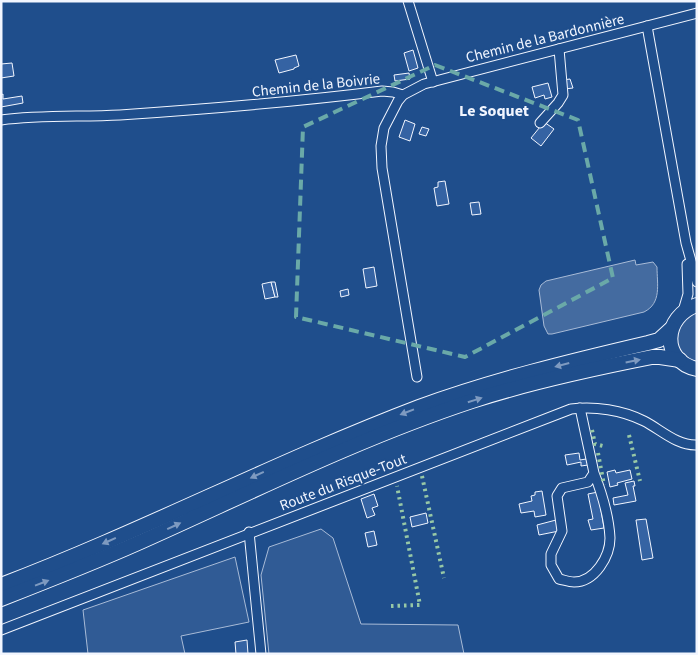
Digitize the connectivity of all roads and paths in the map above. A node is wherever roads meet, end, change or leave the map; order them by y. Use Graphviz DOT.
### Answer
graph roads {
  1 [pos="408,1"];
  2 [pos="697,13"];
  3 [pos="647,26"];
  4 [pos="560,48"];
  5 [pos="433,82"];
  6 [pos="402,95"];
  7 [pos="1,120"];
  8 [pos="540,123"];
  9 [pos="686,243"];
  10 [pos="697,282"];
  11 [pos="697,305"];
  12 [pos="683,312"];
  13 [pos="671,329"];
  14 [pos="680,360"];
  15 [pos="697,369"];
  16 [pos="417,377"];
  17 [pos="580,408"];
  18 [pos="697,445"];
  19 [pos="594,473"];
  20 [pos="250,532"];
  21 [pos="1,585"];
  22 [pos="1,599"];
  23 [pos="1,630"];
  24 [pos="261,654"];
  1 -- 5 [label="street"];
  2 -- 3 [label="street, Chemin de la Bardonnière"];
  3 -- 4 [label="street, Chemin de la Bardonnière"];
  3 -- 9 [label="street"];
  4 -- 5 [label="street, Chemin de la Bardonnière"];
  4 -- 8 [label="street"];
  5 -- 6 [label="street, Chemin de la Bardonnière"];
  6 -- 7 [label="street, Chemin de la Boivrie"];
  6 -- 16 [label="street, Chemin de la Boivrie"];
  9 -- 10 [label="street"];
  9 -- 12 [label="street"];
  11 -- 12 [label="highway"];
  12 -- 13 [label="highway"];
  13 -- 14 [label="highway"];
  13 -- 21 [label="highway, one-way"];
  14 -- 15 [label="highway"];
  22 -- 14 [label="highway, one-way"];
  17 -- 18 [label="street, Route du Risque-Tout"];
  17 -- 19 [label="street"];
  17 -- 20 [label="street, Route du Risque-Tout"];
  19 -- 19 [label="street"];
  20 -- 23 [label="street, Route du Risque-Tout"];
  20 -- 24 [label="street"];
}
